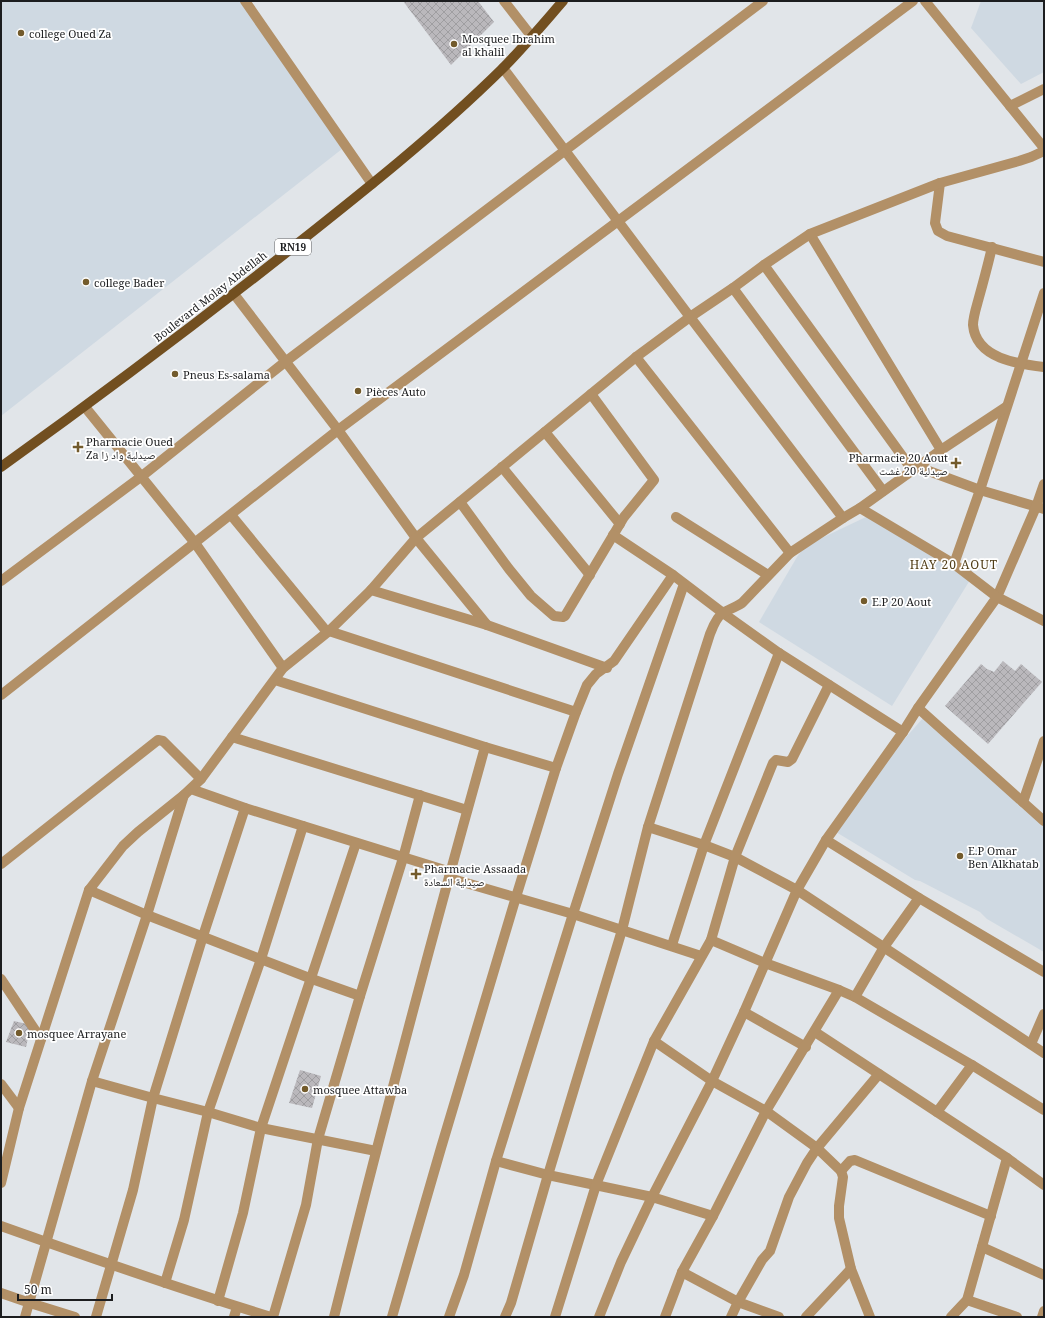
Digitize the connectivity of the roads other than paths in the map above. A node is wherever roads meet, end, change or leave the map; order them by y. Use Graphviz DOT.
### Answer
graph roads {
  1 [pos="244,1"];
  2 [pos="504,1"];
  3 [pos="563,1"];
  4 [pos="763,1"];
  5 [pos="913,1"];
  6 [pos="925,1"];
  7 [pos="532,37"];
  8 [pos="503,68"];
  9 [pos="1044,89"];
  10 [pos="1010,106"];
  11 [pos="1044,150"];
  12 [pos="564,152"];
  13 [pos="940,182"];
  14 [pos="372,184"];
  15 [pos="618,222"];
  16 [pos="810,234"];
  17 [pos="992,247"];
  18 [pos="1044,262"];
  19 [pos="764,265"];
  20 [pos="733,288"];
  21 [pos="1044,293"];
  22 [pos="234,294"];
  23 [pos="690,317"];
  24 [pos="636,357"];
  25 [pos="285,362"];
  26 [pos="1020,364"];
  27 [pos="1044,367"];
  28 [pos="591,394"];
  29 [pos="85,407"];
  30 [pos="1006,407"];
  31 [pos="338,430"];
  32 [pos="545,432"];
  33 [pos="941,450"];
  34 [pos="1,467"];
  35 [pos="502,467"];
  36 [pos="915,469"];
  37 [pos="142,476"];
  38 [pos="1044,484"];
  39 [pos="980,490"];
  40 [pos="883,491"];
  41 [pos="460,502"];
  42 [pos="860,508"];
  43 [pos="1040,508"];
  44 [pos="231,515"];
  45 [pos="676,517"];
  46 [pos="843,518"];
  47 [pos="620,524"];
  48 [pos="613,535"];
  49 [pos="416,538"];
  50 [pos="195,543"];
  51 [pos="790,553"];
  52 [pos="954,564"];
  53 [pos="590,575"];
  54 [pos="673,575"];
  55 [pos="768,575"];
  56 [pos="1,581"];
  57 [pos="684,584"];
  58 [pos="371,590"];
  59 [pos="997,597"];
  60 [pos="723,613"];
  61 [pos="1044,621"];
  62 [pos="487,625"];
  63 [pos="328,632"];
  64 [pos="779,653"];
  65 [pos="283,668"];
  66 [pos="607,668"];
  67 [pos="275,680"];
  68 [pos="829,685"];
  69 [pos="1,694"];
  70 [pos="918,708"];
  71 [pos="576,712"];
  72 [pos="903,732"];
  73 [pos="232,737"];
  74 [pos="1044,741"];
  75 [pos="485,747"];
  76 [pos="556,768"];
  77 [pos="201,779"];
  78 [pos="188,792"];
  79 [pos="420,795"];
  80 [pos="1023,802"];
  81 [pos="245,808"];
  82 [pos="468,810"];
  83 [pos="1044,821"];
  84 [pos="303,826"];
  85 [pos="648,827"];
  86 [pos="826,840"];
  87 [pos="356,843"];
  88 [pos="704,845"];
  89 [pos="735,857"];
  90 [pos="403,858"];
  91 [pos="1,864"];
  92 [pos="450,875"];
  93 [pos="89,890"];
  94 [pos="797,890"];
  95 [pos="516,897"];
  96 [pos="919,898"];
  97 [pos="573,914"];
  98 [pos="147,915"];
  99 [pos="622,930"];
  100 [pos="203,936"];
  101 [pos="711,940"];
  102 [pos="672,945"];
  103 [pos="884,947"];
  104 [pos="701,956"];
  105 [pos="261,959"];
  106 [pos="765,963"];
  107 [pos="1044,972"];
  108 [pos="1,979"];
  109 [pos="312,979"];
  110 [pos="839,990"];
  111 [pos="360,996"];
  112 [pos="855,997"];
  113 [pos="744,1012"];
  114 [pos="1044,1014"];
  115 [pos="815,1032"];
  116 [pos="41,1039"];
  117 [pos="654,1041"];
  118 [pos="1031,1044"];
  119 [pos="806,1047"];
  120 [pos="1044,1053"];
  121 [pos="972,1065"];
  122 [pos="879,1074"];
  123 [pos="92,1081"];
  124 [pos="712,1081"];
  125 [pos="1,1084"];
  126 [pos="153,1098"];
  127 [pos="19,1108"];
  128 [pos="1044,1110"];
  129 [pos="766,1111"];
  130 [pos="208,1112"];
  131 [pos="937,1112"];
  132 [pos="261,1128"];
  133 [pos="318,1139"];
  134 [pos="817,1148"];
  135 [pos="376,1151"];
  136 [pos="1007,1158"];
  137 [pos="496,1161"];
  138 [pos="841,1171"];
  139 [pos="548,1175"];
  140 [pos="1,1183"];
  141 [pos="596,1185"];
  142 [pos="1044,1185"];
  143 [pos="652,1197"];
  144 [pos="713,1216"];
  145 [pos="991,1216"];
  146 [pos="1,1226"];
  147 [pos="47,1242"];
  148 [pos="982,1247"];
  149 [pos="112,1264"];
  150 [pos="851,1269"];
  151 [pos="682,1272"];
  152 [pos="1044,1275"];
  153 [pos="165,1284"];
  154 [pos="1,1293"];
  155 [pos="967,1300"];
  156 [pos="218,1301"];
  157 [pos="738,1302"];
  158 [pos="30,1303"];
  159 [pos="237,1307"];
  160 [pos="1044,1311"];
  161 [pos="25,1317"];
  162 [pos="75,1317"];
  163 [pos="96,1317"];
  164 [pos="234,1317"];
  165 [pos="272,1317"];
  166 [pos="334,1317"];
  167 [pos="392,1317"];
  168 [pos="449,1317"];
  169 [pos="505,1317"];
  170 [pos="555,1317"];
  171 [pos="599,1317"];
  172 [pos="665,1317"];
  173 [pos="731,1317"];
  174 [pos="779,1317"];
  175 [pos="806,1317"];
  176 [pos="870,1317"];
  177 [pos="951,1317"];
  178 [pos="1017,1317"];
  179 [pos="1042,1317"];
  1 -- 14 [label="street"];
  2 -- 7 [label="street"];
  3 -- 7 [label="main road, Boulevard Molay Abdellah / RN19"];
  4 -- 12 [label="street"];
  5 -- 15 [label="street"];
  6 -- 10 [label="street"];
  7 -- 8 [label="main road, Boulevard Molay Abdellah / RN19"];
  8 -- 12 [label="street"];
  8 -- 14 [label="main road, Boulevard Molay Abdellah / RN19"];
  9 -- 10 [label="street"];
  10 -- 11 [label="street"];
  11 -- 13 [label="street"];
  12 -- 15 [label="street"];
  12 -- 25 [label="street"];
  13 -- 16 [label="street"];
  13 -- 17 [label="street"];
  14 -- 22 [label="main road, Boulevard Molay Abdellah / RN19"];
  15 -- 23 [label="street"];
  15 -- 31 [label="street"];
  16 -- 19 [label="street"];
  16 -- 33 [label="street"];
  17 -- 18 [label="street"];
  17 -- 26 [label="street"];
  19 -- 20 [label="street"];
  19 -- 36 [label="street"];
  20 -- 23 [label="street"];
  20 -- 40 [label="street"];
  21 -- 26 [label="street"];
  22 -- 25 [label="street"];
  22 -- 29 [label="main road, Boulevard Molay Abdellah / RN19"];
  23 -- 24 [label="street"];
  23 -- 46 [label="street"];
  24 -- 28 [label="street"];
  24 -- 51 [label="street"];
  25 -- 31 [label="street"];
  25 -- 37 [label="street"];
  26 -- 27 [label="street"];
  26 -- 30 [label="street"];
  28 -- 32 [label="street"];
  28 -- 47 [label="street"];
  29 -- 34 [label="main road, Boulevard Molay Abdellah / RN19"];
  29 -- 37 [label="street"];
  30 -- 33 [label="street"];
  30 -- 39 [label="street"];
  31 -- 44 [label="street"];
  31 -- 49 [label="street"];
  32 -- 35 [label="street"];
  32 -- 47 [label="street"];
  33 -- 36 [label="street"];
  35 -- 41 [label="street"];
  35 -- 53 [label="street"];
  36 -- 39 [label="street"];
  36 -- 40 [label="street"];
  37 -- 50 [label="street"];
  37 -- 56 [label="street"];
  38 -- 43 [label="street"];
  39 -- 43 [label="street"];
  39 -- 52 [label="street"];
  40 -- 42 [label="street"];
  41 -- 49 [label="street"];
  41 -- 53 [label="street"];
  42 -- 46 [label="street"];
  42 -- 52 [label="street"];
  43 -- 59 [label="street"];
  44 -- 50 [label="street"];
  44 -- 63 [label="street"];
  45 -- 55 [label="street"];
  46 -- 51 [label="street"];
  47 -- 48 [label="street"];
  48 -- 53 [label="street"];
  48 -- 54 [label="street"];
  49 -- 58 [label="street"];
  49 -- 62 [label="street"];
  50 -- 65 [label="street"];
  50 -- 69 [label="street"];
  51 -- 55 [label="street"];
  52 -- 59 [label="street"];
  54 -- 57 [label="street"];
  54 -- 66 [label="street"];
  55 -- 60 [label="street"];
  57 -- 60 [label="street"];
  57 -- 97 [label="street"];
  58 -- 62 [label="street"];
  58 -- 63 [label="street"];
  59 -- 61 [label="street"];
  59 -- 70 [label="street"];
  60 -- 64 [label="street"];
  60 -- 85 [label="street"];
  62 -- 66 [label="street"];
  63 -- 65 [label="street"];
  63 -- 71 [label="street"];
  64 -- 68 [label="street"];
  64 -- 88 [label="street"];
  65 -- 67 [label="street"];
  66 -- 71 [label="street"];
  67 -- 73 [label="street"];
  67 -- 75 [label="street"];
  68 -- 72 [label="street"];
  68 -- 89 [label="street"];
  70 -- 72 [label="street"];
  70 -- 80 [label="street"];
  71 -- 76 [label="street"];
  72 -- 86 [label="street"];
  73 -- 77 [label="street"];
  73 -- 79 [label="street"];
  74 -- 80 [label="street"];
  75 -- 76 [label="street"];
  75 -- 82 [label="street"];
  76 -- 95 [label="street"];
  77 -- 78 [label="street"];
  77 -- 91 [label="street"];
  78 -- 81 [label="street"];
  78 -- 93 [label="street"];
  78 -- 98 [label="street"];
  79 -- 82 [label="street"];
  79 -- 90 [label="street"];
  80 -- 83 [label="street"];
  81 -- 84 [label="street"];
  81 -- 100 [label="street"];
  82 -- 92 [label="street"];
  84 -- 87 [label="street"];
  84 -- 105 [label="street"];
  85 -- 88 [label="street"];
  85 -- 99 [label="street"];
  86 -- 94 [label="street"];
  86 -- 96 [label="street"];
  87 -- 90 [label="street"];
  87 -- 109 [label="street"];
  88 -- 89 [label="street"];
  88 -- 102 [label="street"];
  89 -- 94 [label="street"];
  89 -- 101 [label="street"];
  90 -- 92 [label="street"];
  90 -- 111 [label="street"];
  92 -- 95 [label="street"];
  92 -- 135 [label="street"];
  93 -- 98 [label="street"];
  93 -- 116 [label="street"];
  94 -- 103 [label="street"];
  94 -- 106 [label="street"];
  95 -- 97 [label="street"];
  95 -- 167 [label="street"];
  96 -- 103 [label="street"];
  96 -- 107 [label="street"];
  97 -- 99 [label="street"];
  97 -- 137 [label="street"];
  98 -- 100 [label="street"];
  98 -- 123 [label="street"];
  99 -- 102 [label="street"];
  99 -- 139 [label="street"];
  100 -- 105 [label="street"];
  100 -- 126 [label="street"];
  101 -- 104 [label="street"];
  101 -- 106 [label="street"];
  102 -- 104 [label="street"];
  103 -- 112 [label="street"];
  103 -- 118 [label="street"];
  104 -- 117 [label="street"];
  105 -- 109 [label="street"];
  105 -- 130 [label="street"];
  106 -- 110 [label="street"];
  106 -- 113 [label="street"];
  108 -- 116 [label="street"];
  109 -- 111 [label="street"];
  109 -- 132 [label="street"];
  110 -- 112 [label="street"];
  110 -- 115 [label="street"];
  111 -- 133 [label="street"];
  112 -- 121 [label="street"];
  113 -- 119 [label="street"];
  113 -- 124 [label="street"];
  114 -- 118 [label="street"];
  115 -- 119 [label="street"];
  115 -- 122 [label="street"];
  116 -- 127 [label="street"];
  117 -- 124 [label="street"];
  117 -- 141 [label="street"];
  118 -- 120 [label="street"];
  119 -- 129 [label="street"];
  121 -- 128 [label="street"];
  121 -- 131 [label="street"];
  122 -- 131 [label="street"];
  122 -- 134 [label="street"];
  123 -- 126 [label="street"];
  123 -- 147 [label="street"];
  124 -- 129 [label="street"];
  124 -- 143 [label="street"];
  125 -- 127 [label="street"];
  126 -- 130 [label="street"];
  126 -- 149 [label="street"];
  127 -- 140 [label="street"];
  129 -- 134 [label="street"];
  129 -- 144 [label="street"];
  130 -- 132 [label="street"];
  130 -- 153 [label="street"];
  131 -- 136 [label="street"];
  132 -- 133 [label="street"];
  132 -- 156 [label="street"];
  133 -- 135 [label="street"];
  133 -- 165 [label="street"];
  134 -- 138 [label="street"];
  134 -- 157 [label="street"];
  135 -- 166 [label="street"];
  136 -- 142 [label="street"];
  136 -- 145 [label="street"];
  137 -- 139 [label="street"];
  137 -- 168 [label="street"];
  138 -- 145 [label="street"];
  138 -- 150 [label="street"];
  139 -- 141 [label="street"];
  139 -- 169 [label="street"];
  141 -- 143 [label="street"];
  141 -- 170 [label="street"];
  143 -- 144 [label="street"];
  143 -- 171 [label="street"];
  144 -- 151 [label="street"];
  145 -- 148 [label="street"];
  146 -- 147 [label="street"];
  147 -- 149 [label="street"];
  147 -- 158 [label="street"];
  148 -- 152 [label="street"];
  148 -- 155 [label="street"];
  149 -- 153 [label="street"];
  149 -- 163 [label="street"];
  150 -- 175 [label="street"];
  150 -- 176 [label="street"];
  151 -- 157 [label="street"];
  151 -- 172 [label="street"];
  153 -- 156 [label="street"];
  154 -- 158 [label="street"];
  155 -- 177 [label="street"];
  155 -- 178 [label="street"];
  156 -- 159 [label="street"];
  157 -- 173 [label="street"];
  157 -- 174 [label="street"];
  158 -- 161 [label="street"];
  158 -- 162 [label="street"];
  159 -- 164 [label="street"];
  159 -- 165 [label="street"];
  160 -- 179 [label="street"];
}
